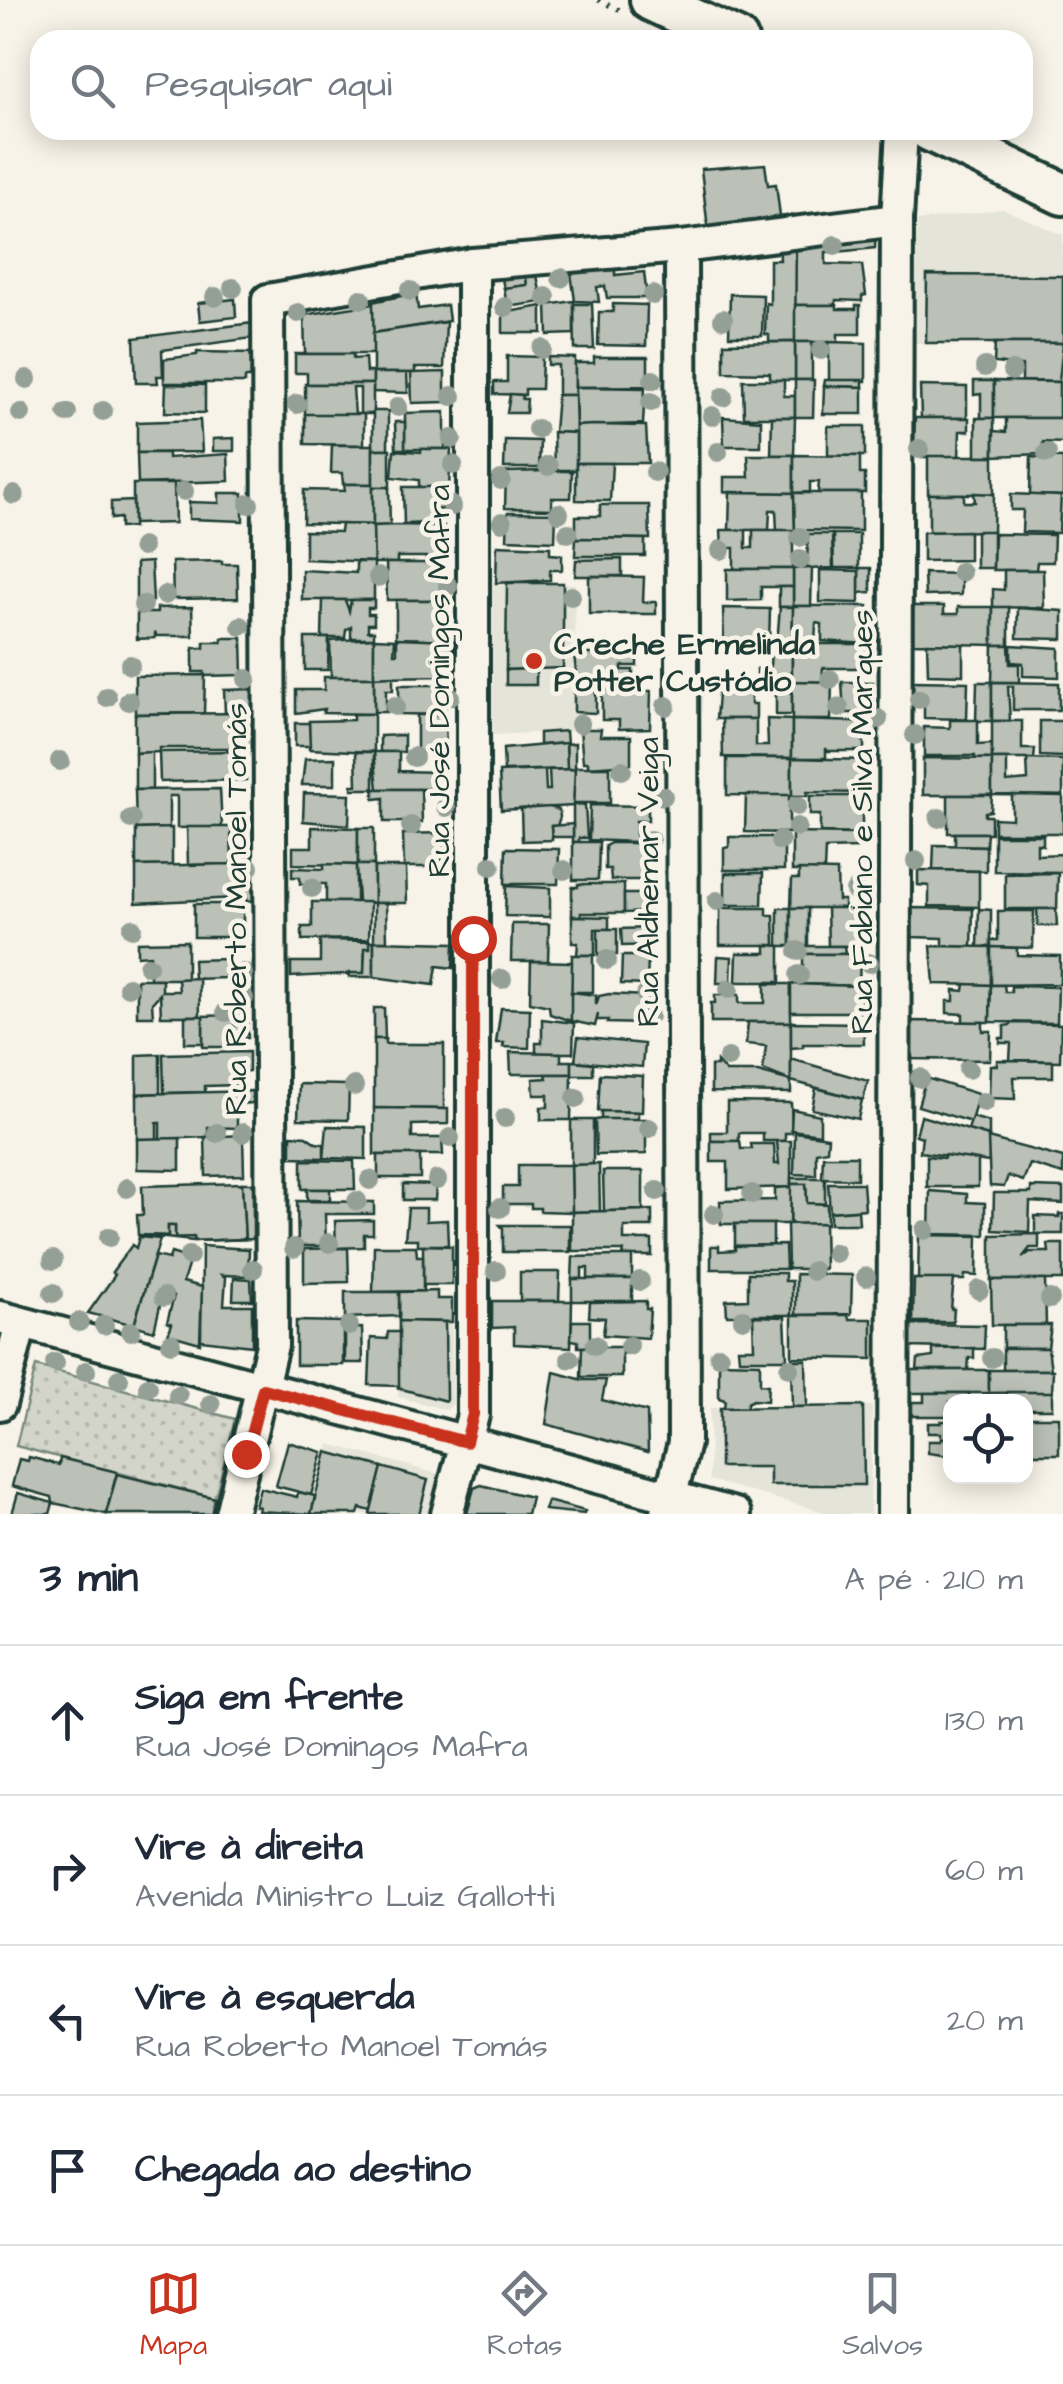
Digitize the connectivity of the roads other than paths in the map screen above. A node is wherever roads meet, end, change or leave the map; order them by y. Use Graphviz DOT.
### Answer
graph roads {
  1 [pos="652,0"];
  2 [pos="716,30"];
  3 [pos="901,140"];
  4 [pos="951,140"];
  5 [pos="1063,194"];
  6 [pos="896,220"];
  7 [pos="680,248"];
  8 [pos="473,264"];
  9 [pos="10,1320"];
  10 [pos="263,1389"];
  11 [pos="0,1404"];
  12 [pos="466,1442"];
  13 [pos="668,1505"];
  14 [pos="230,1514"];
  15 [pos="447,1514"];
  16 [pos="734,1514"];
  17 [pos="894,1514"];
  1 -- 2 [label="main road"];
  3 -- 6 [label="street, Rua Fabiano e Silva Marques"];
  4 -- 5 [label="main road"];
  6 -- 7 [label="street"];
  6 -- 17 [label="street, Rua Fabiano e Silva Marques"];
  7 -- 8 [label="street"];
  7 -- 13 [label="street, Rua Aldhemar Veiga"];
  8 -- 10 [label="street, Rua Roberto Manoel Tomás"];
  8 -- 12 [label="street, Rua José Domingos Mafra"];
  9 -- 10 [label="street"];
  9 -- 11 [label="street"];
  10 -- 12 [label="street"];
  10 -- 14 [label="street, Rua Roberto Manoel Tomás"];
  12 -- 13 [label="street"];
  12 -- 15 [label="street, Rua José Domingos Mafra"];
  13 -- 16 [label="street"];
}
